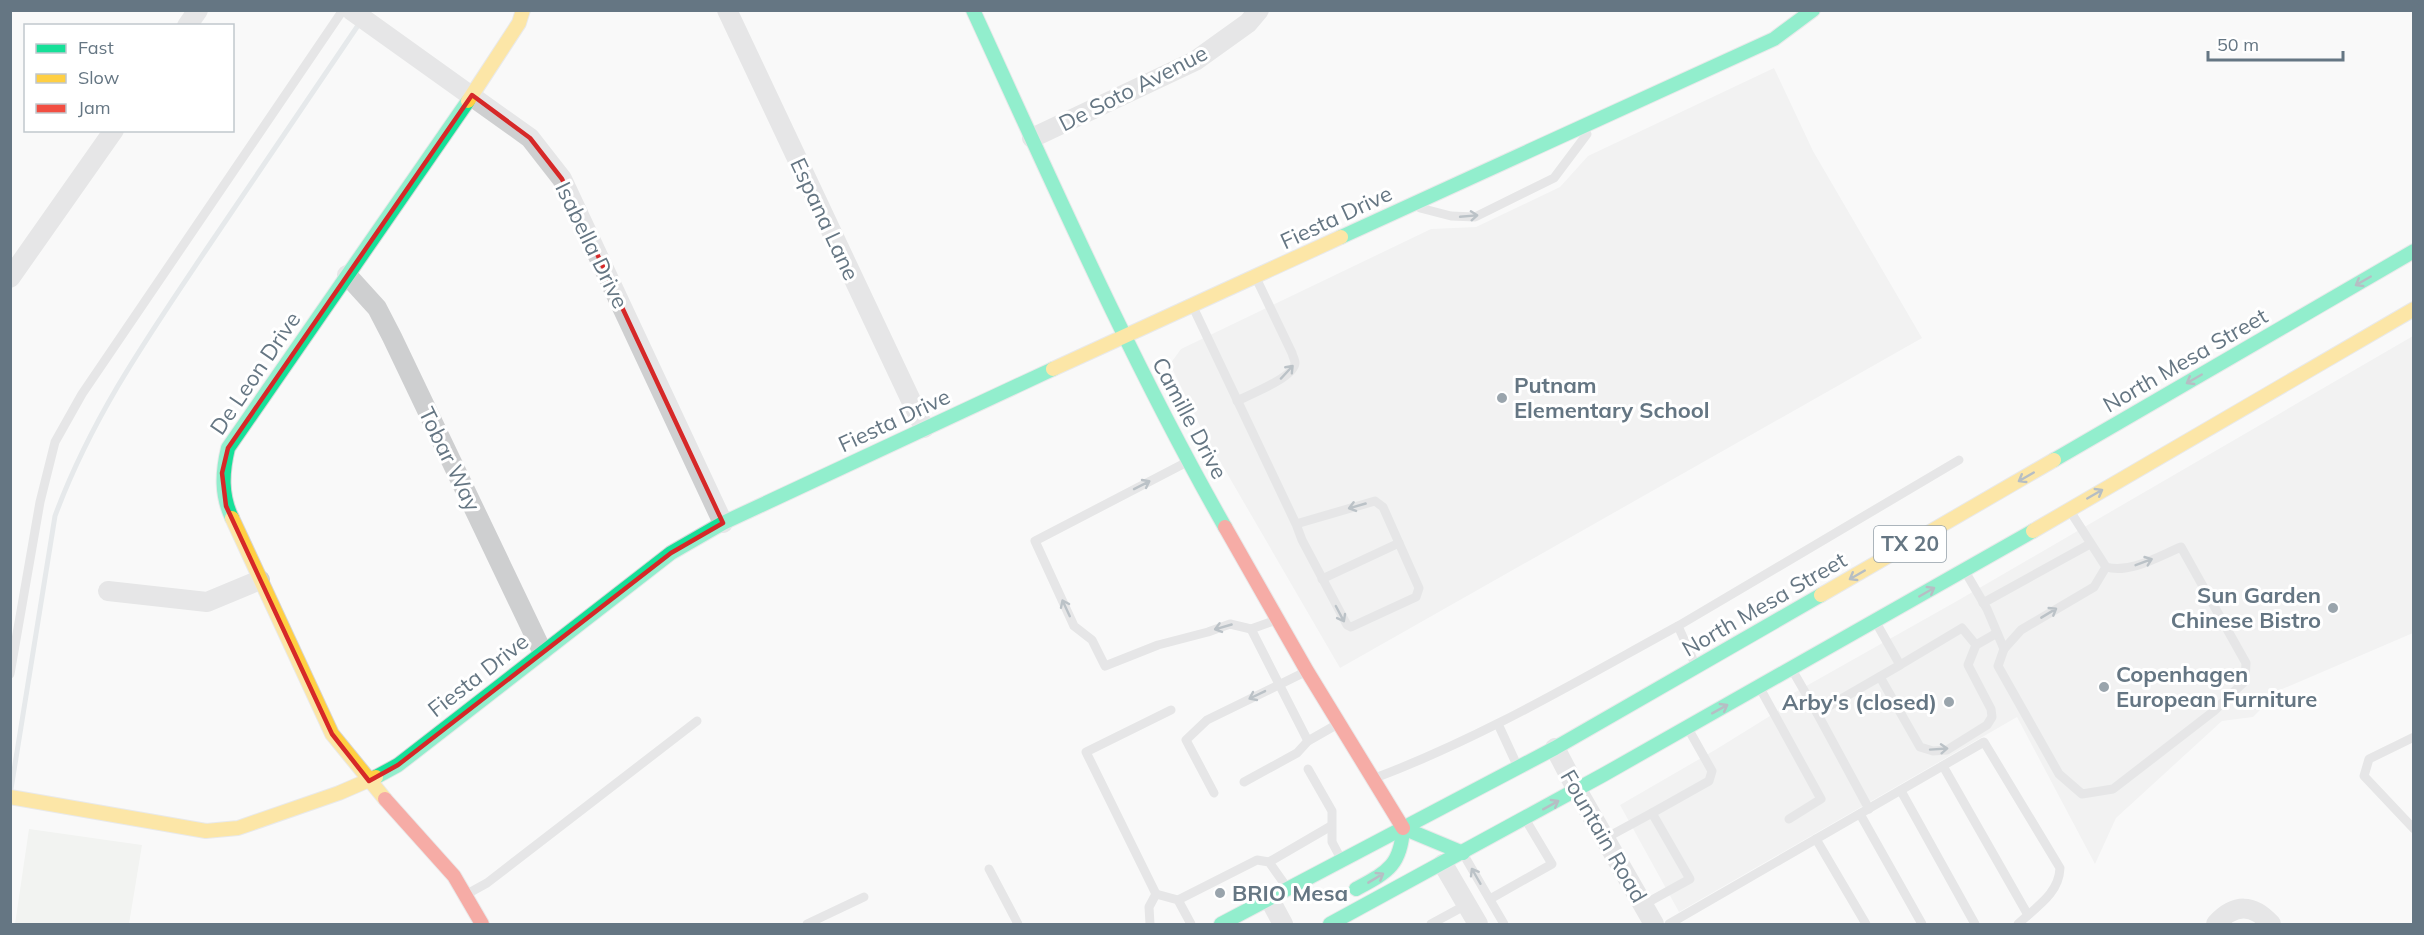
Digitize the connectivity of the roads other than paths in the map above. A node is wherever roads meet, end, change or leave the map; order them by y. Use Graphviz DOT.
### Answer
graph roads {
  1 [pos="198,10"];
  2 [pos="343,10"];
  3 [pos="523,10"];
  4 [pos="727,10"];
  5 [pos="973,10"];
  6 [pos="1259,10"];
  7 [pos="1814,10"];
  8 [pos="352,11"];
  9 [pos="188,24"];
  10 [pos="472,95"];
  11 [pos="1596,121"];
  12 [pos="113,132"];
  13 [pos="1032,138"];
  14 [pos="1412,206"];
  15 [pos="2414,251"];
  16 [pos="347,275"];
  17 [pos="10,278"];
  18 [pos="1256,278"];
  19 [pos="1193,307"];
  20 [pos="2414,309"];
  21 [pos="2280,329"];
  22 [pos="1124,338"];
  23 [pos="2289,343"];
  24 [pos="2298,357"];
  25 [pos="2307,372"];
  26 [pos="1237,401"];
  27 [pos="924,428"];
  28 [pos="1959,459"];
  29 [pos="1188,462"];
  30 [pos="2069,509"];
  31 [pos="723,523"];
  32 [pos="1296,524"];
  33 [pos="1399,543"];
  34 [pos="2090,544"];
  35 [pos="1962,566"];
  36 [pos="2106,567"];
  37 [pos="1322,579"];
  38 [pos="260,580"];
  39 [pos="108,591"];
  40 [pos="1983,603"];
  41 [pos="1278,619"];
  42 [pos="1875,621"];
  43 [pos="1678,626"];
  44 [pos="1251,629"];
  45 [pos="1997,633"];
  46 [pos="1976,645"];
  47 [pos="2004,649"];
  48 [pos="542,651"];
  49 [pos="1900,665"];
  50 [pos="1696,667"];
  51 [pos="1792,669"];
  52 [pos="1307,671"];
  53 [pos="10,674"];
  54 [pos="1880,677"];
  55 [pos="1278,685"];
  56 [pos="1760,687"];
  57 [pos="1171,710"];
  58 [pos="1817,713"];
  59 [pos="697,721"];
  60 [pos="1338,724"];
  61 [pos="1498,724"];
  62 [pos="1688,727"];
  63 [pos="2414,737"];
  64 [pos="1308,741"];
  65 [pos="1555,748"];
  66 [pos="1943,766"];
  67 [pos="1518,768"];
  68 [pos="1308,769"];
  69 [pos="1371,779"];
  70 [pos="369,781"];
  71 [pos="1244,782"];
  72 [pos="1577,790"];
  73 [pos="1901,791"];
  74 [pos="1214,793"];
  75 [pos="10,797"];
  76 [pos="1865,811"];
  77 [pos="1652,813"];
  78 [pos="1525,819"];
  79 [pos="1789,819"];
  80 [pos="1331,826"];
  81 [pos="1403,828"];
  82 [pos="2414,829"];
  83 [pos="1604,839"];
  84 [pos="1816,839"];
  85 [pos="1463,853"];
  86 [pos="1269,862"];
  87 [pos="1343,862"];
  88 [pos="1443,864"];
  89 [pos="990,869"];
  90 [pos="1289,891"];
  91 [pos="467,894"];
  92 [pos="1156,894"];
  93 [pos="1347,894"];
  94 [pos="864,897"];
  95 [pos="1490,899"];
  96 [pos="1178,900"];
  97 [pos="1270,900"];
  98 [pos="1466,905"];
  99 [pos="1644,905"];
  100 [pos="2028,915"];
  101 [pos="2266,918"];
  102 [pos="1321,922"];
  103 [pos="482,924"];
  104 [pos="807,924"];
  105 [pos="1017,924"];
  106 [pos="1150,924"];
  107 [pos="1191,924"];
  108 [pos="1221,924"];
  109 [pos="1283,924"];
  110 [pos="1431,924"];
  111 [pos="1478,924"];
  112 [pos="1504,924"];
  113 [pos="1654,924"];
  114 [pos="1669,924"];
  115 [pos="1866,924"];
  116 [pos="1922,924"];
  117 [pos="1975,924"];
  118 [pos="2018,924"];
  119 [pos="2216,924"];
  1 -- 9 [label="street"];
  2 -- 53 [label="lane"];
  3 -- 10 [label="street, De Leon Drive"];
  4 -- 27 [label="street, Espana Lane"];
  5 -- 13 [label="street, Camille Drive"];
  6 -- 13 [label="street, De Soto Avenue"];
  7 -- 11 [label="street, Fiesta Drive"];
  8 -- 10 [label="street, Isabella Drive"];
  10 -- 16 [label="street, De Leon Drive"];
  10 -- 31 [label="street, Isabella Drive"];
  11 -- 14 [label="street, Fiesta Drive"];
  14 -- 11 [label="lane, one-way"];
  12 -- 17 [label="street"];
  13 -- 22 [label="street, Camille Drive"];
  14 -- 18 [label="street, Fiesta Drive"];
  15 -- 21 [label="street, North Mesa Street / TX 20, one-way"];
  16 -- 38 [label="street, De Leon Drive"];
  16 -- 48 [label="street, Tobar Way"];
  18 -- 19 [label="street, Fiesta Drive"];
  26 -- 18 [label="lane, one-way"];
  19 -- 22 [label="street, Fiesta Drive"];
  19 -- 26 [label="lane"];
  20 -- 25 [label="street, TX 20"];
  21 -- 23 [label="street"];
  21 -- 50 [label="street, North Mesa Street / TX 20, one-way"];
  22 -- 27 [label="street, Fiesta Drive"];
  22 -- 29 [label="street, Camille Drive"];
  24 -- 25 [label="street"];
  30 -- 25 [label="street, TX 20, one-way"];
  26 -- 32 [label="lane"];
  27 -- 31 [label="street, Fiesta Drive"];
  28 -- 43 [label="lane"];
  29 -- 41 [label="street, Camille Drive"];
  44 -- 29 [label="lane, one-way"];
  30 -- 34 [label="lane"];
  30 -- 35 [label="street, TX 20"];
  31 -- 48 [label="street, Fiesta Drive"];
  33 -- 32 [label="lane, one-way"];
  32 -- 37 [label="lane"];
  33 -- 37 [label="lane"];
  37 -- 33 [label="lane, one-way"];
  34 -- 36 [label="lane"];
  34 -- 40 [label="lane"];
  35 -- 40 [label="lane"];
  42 -- 35 [label="street, TX 20, one-way"];
  47 -- 36 [label="lane, one-way"];
  36 -- 47 [label="lane, one-way"];
  38 -- 39 [label="street"];
  38 -- 70 [label="street, De Leon Drive"];
  40 -- 45 [label="lane"];
  41 -- 44 [label="lane"];
  41 -- 52 [label="street, Camille Drive"];
  42 -- 49 [label="lane"];
  42 -- 51 [label="street, TX 20"];
  43 -- 50 [label="lane"];
  43 -- 61 [label="lane"];
  44 -- 55 [label="lane"];
  45 -- 46 [label="lane"];
  45 -- 47 [label="lane"];
  46 -- 49 [label="lane"];
  54 -- 46 [label="lane, one-way"];
  48 -- 70 [label="street, Fiesta Drive"];
  49 -- 54 [label="lane"];
  50 -- 65 [label="street, North Mesa Street / TX 20"];
  51 -- 56 [label="street, TX 20"];
  51 -- 58 [label="lane"];
  52 -- 55 [label="lane"];
  52 -- 60 [label="street, Camille Drive"];
  54 -- 58 [label="lane"];
  55 -- 64 [label="lane"];
  55 -- 74 [label="lane, one-way"];
  62 -- 56 [label="street, TX 20, one-way"];
  56 -- 79 [label="lane"];
  57 -- 92 [label="lane"];
  58 -- 76 [label="lane"];
  59 -- 91 [label="lane"];
  60 -- 64 [label="lane"];
  60 -- 69 [label="street, Camille Drive"];
  61 -- 67 [label="lane"];
  61 -- 69 [label="lane"];
  62 -- 72 [label="street, TX 20"];
  62 -- 77 [label="lane"];
  63 -- 82 [label="lane"];
  64 -- 71 [label="lane"];
  65 -- 67 [label="street, North Mesa Street / TX 20"];
  65 -- 72 [label="street, Fountain Road"];
  66 -- 73 [label="lane"];
  66 -- 100 [label="lane"];
  66 -- 100 [label="lane"];
  67 -- 81 [label="street, North Mesa Street / TX 20"];
  68 -- 80 [label="lane"];
  69 -- 81 [label="street, Camille Drive"];
  70 -- 75 [label="street, Fiesta Drive"];
  70 -- 91 [label="street, De Leon Drive"];
  78 -- 72 [label="street, TX 20, one-way"];
  72 -- 83 [label="street, Fountain Road"];
  73 -- 76 [label="lane"];
  73 -- 117 [label="lane"];
  76 -- 84 [label="lane"];
  76 -- 116 [label="lane"];
  77 -- 83 [label="lane"];
  77 -- 99 [label="lane"];
  78 -- 85 [label="street, TX 20"];
  78 -- 95 [label="lane"];
  80 -- 86 [label="lane"];
  80 -- 87 [label="lane"];
  81 -- 85 [label="street"];
  81 -- 87 [label="street, North Mesa Street / TX 20"];
  93 -- 81 [label="street, one-way"];
  83 -- 99 [label="street, Fountain Road"];
  84 -- 114 [label="lane"];
  84 -- 115 [label="lane"];
  85 -- 88 [label="street, TX 20"];
  95 -- 85 [label="lane, one-way"];
  86 -- 90 [label="lane"];
  86 -- 96 [label="lane"];
  87 -- 90 [label="street, North Mesa Street / TX 20"];
  88 -- 98 [label="street"];
  88 -- 102 [label="street, TX 20"];
  89 -- 105 [label="lane"];
  90 -- 97 [label="street, North Mesa Street / TX 20"];
  91 -- 103 [label="street, De Leon Drive"];
  92 -- 96 [label="lane"];
  92 -- 106 [label="lane"];
  94 -- 104 [label="lane"];
  95 -- 112 [label="lane"];
  96 -- 107 [label="lane"];
  97 -- 108 [label="street, North Mesa Street / TX 20"];
  97 -- 109 [label="street"];
  98 -- 110 [label="lane"];
  98 -- 111 [label="street"];
  99 -- 113 [label="street, Fountain Road"];
  100 -- 118 [label="lane"];
  101 -- 119 [label="street"];
}
